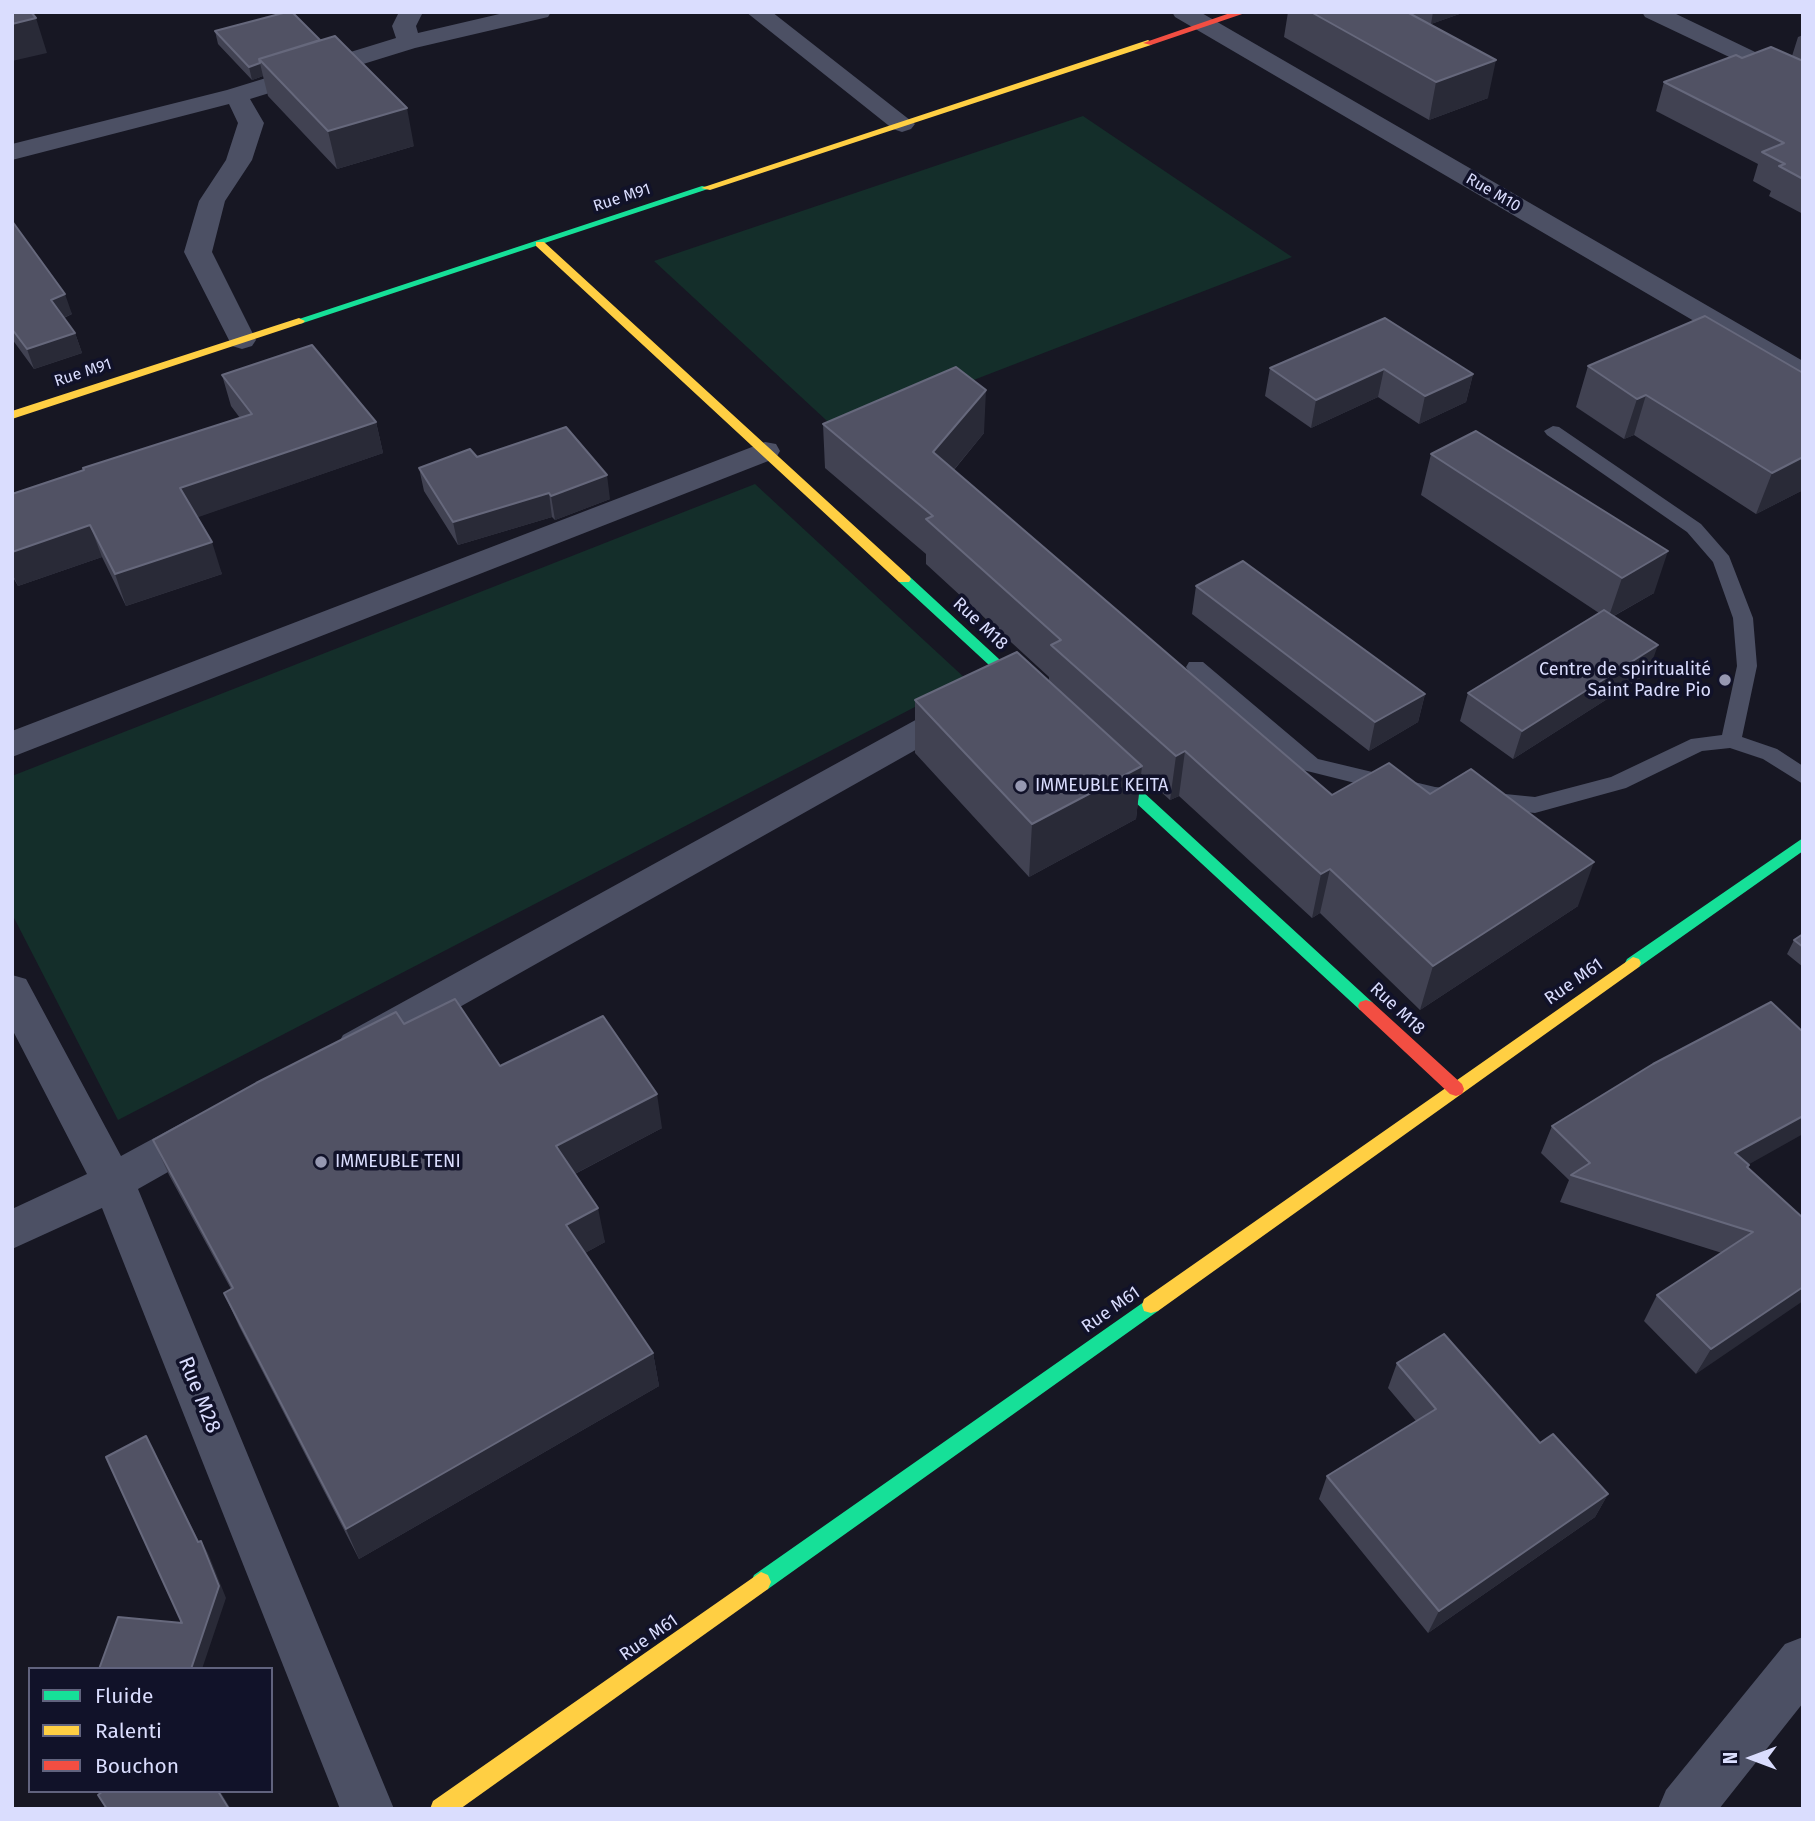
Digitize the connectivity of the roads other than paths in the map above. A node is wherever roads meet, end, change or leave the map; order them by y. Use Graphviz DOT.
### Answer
graph roads {
  1 [pos="411,12"];
  2 [pos="540,12"];
  3 [pos="757,12"];
  4 [pos="1243,12"];
  5 [pos="1653,12"];
  6 [pos="1194,18"];
  7 [pos="409,42"];
  8 [pos="1803,85"];
  9 [pos="236,95"];
  10 [pos="902,124"];
  11 [pos="12,152"];
  12 [pos="540,244"];
  13 [pos="242,340"];
  14 [pos="1803,373"];
  15 [pos="12,415"];
  16 [pos="1553,430"];
  17 [pos="765,451"];
  18 [pos="1196,667"];
  19 [pos="1013,680"];
  20 [pos="1043,708"];
  21 [pos="1731,741"];
  22 [pos="12,745"];
  23 [pos="1084,746"];
  24 [pos="1803,777"];
  25 [pos="1803,843"];
  26 [pos="12,990"];
  27 [pos="332,1060"];
  28 [pos="1456,1089"];
  29 [pos="234,1114"];
  30 [pos="113,1182"];
  31 [pos="12,1230"];
  32 [pos="1803,1662"];
  33 [pos="368,1809"];
  34 [pos="442,1809"];
  35 [pos="1685,1809"];
  1 -- 7 [label="street"];
  2 -- 7 [label="street"];
  3 -- 10 [label="street"];
  4 -- 6 [label="street, Rue M91"];
  5 -- 8 [label="street"];
  6 -- 10 [label="street, Rue M91"];
  6 -- 14 [label="street, Rue M10"];
  7 -- 9 [label="street"];
  9 -- 11 [label="street"];
  9 -- 13 [label="street"];
  10 -- 12 [label="street, Rue M91"];
  12 -- 13 [label="street, Rue M91"];
  12 -- 17 [label="street, Rue M18"];
  13 -- 15 [label="street, Rue M91"];
  16 -- 21 [label="lane"];
  17 -- 19 [label="street, Rue M18"];
  17 -- 22 [label="street"];
  18 -- 21 [label="lane"];
  19 -- 20 [label="street, Rue M18"];
  19 -- 27 [label="street"];
  21 -- 24 [label="lane"];
  23 -- 28 [label="street, Rue M18"];
  25 -- 28 [label="street, Rue M61"];
  26 -- 30 [label="street, Rue M28"];
  28 -- 34 [label="street, Rue M61"];
  29 -- 30 [label="street"];
  30 -- 31 [label="street"];
  30 -- 33 [label="street, Rue M28"];
  32 -- 35 [label="street"];
}
